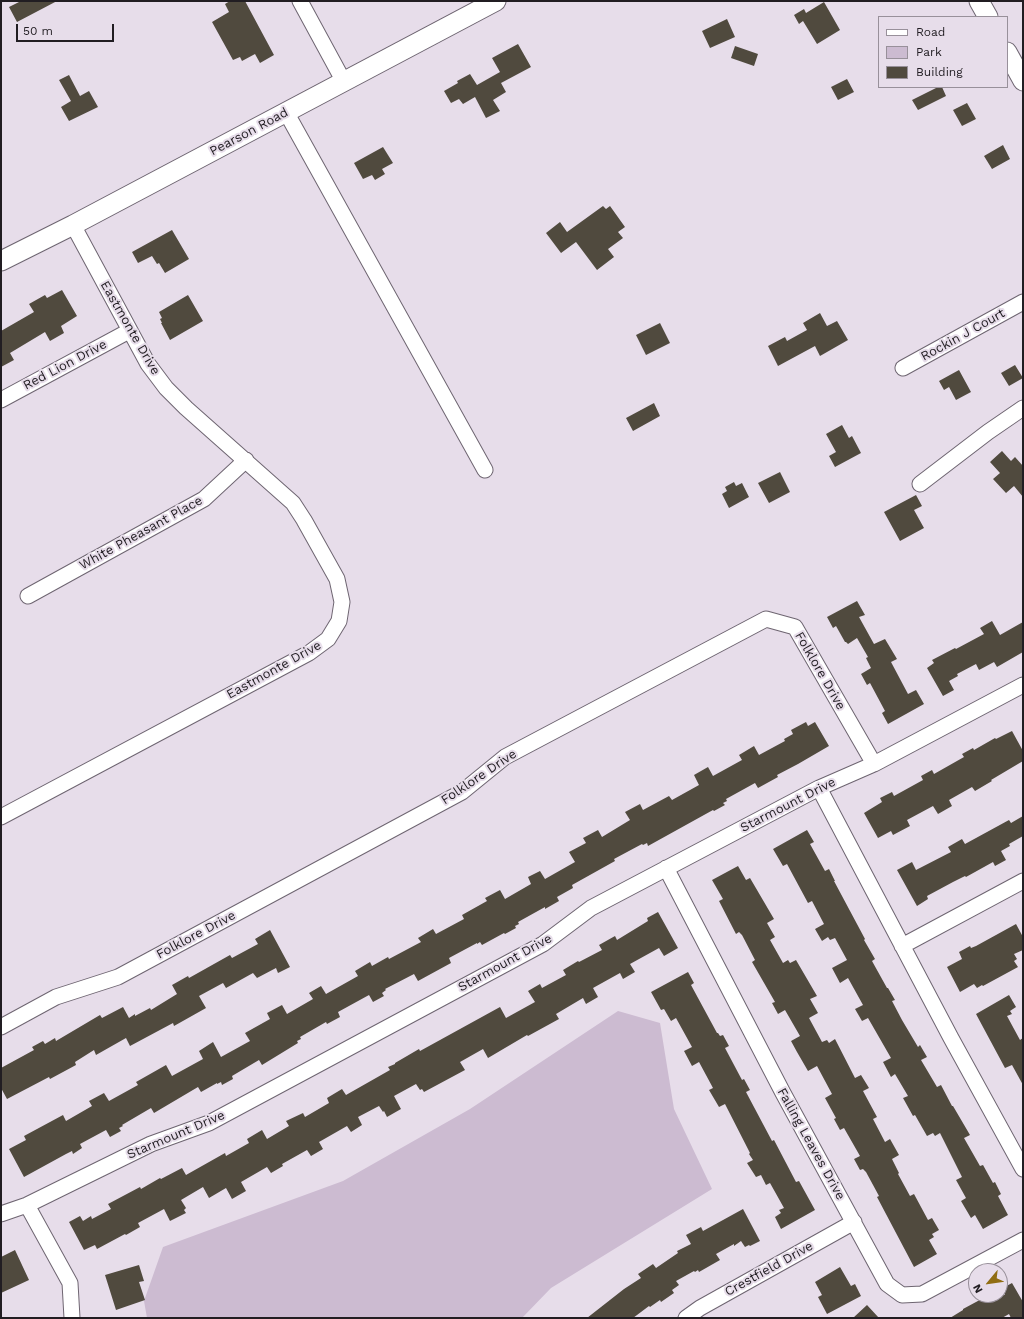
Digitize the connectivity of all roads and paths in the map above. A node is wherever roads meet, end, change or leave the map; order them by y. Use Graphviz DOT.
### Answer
graph roads {
  1 [pos="300,1"];
  2 [pos="496,1"];
  3 [pos="979,1"];
  4 [pos="987,16"];
  5 [pos="1008,54"];
  6 [pos="1023,81"];
  7 [pos="344,82"];
  8 [pos="286,112"];
  9 [pos="73,225"];
  10 [pos="1,261"];
  11 [pos="1023,302"];
  12 [pos="129,331"];
  13 [pos="903,368"];
  14 [pos="1,400"];
  15 [pos="1023,408"];
  16 [pos="246,460"];
  17 [pos="485,470"];
  18 [pos="920,484"];
  19 [pos="28,596"];
  20 [pos="1023,685"];
  21 [pos="874,764"];
  22 [pos="819,788"];
  23 [pos="1,816"];
  24 [pos="666,868"];
  25 [pos="1023,881"];
  26 [pos="902,946"];
  27 [pos="1,1027"];
  28 [pos="1023,1169"];
  29 [pos="27,1205"];
  30 [pos="1,1214"];
  31 [pos="854,1222"];
  32 [pos="1023,1240"];
  33 [pos="703,1313"];
  34 [pos="72,1318"];
  35 [pos="686,1318"];
  1 -- 7 [label="street"];
  2 -- 7 [label="street, Pearson Road"];
  3 -- 4 [label="street"];
  5 -- 6 [label="street"];
  7 -- 8 [label="street, Pearson Road"];
  8 -- 9 [label="street, Pearson Road"];
  8 -- 17 [label="street"];
  9 -- 10 [label="street, Pearson Road"];
  9 -- 12 [label="street, Eastmonte Drive"];
  11 -- 13 [label="street, Rockin J Court"];
  12 -- 14 [label="street, Red Lion Drive"];
  12 -- 16 [label="street, Eastmonte Drive"];
  15 -- 18 [label="street"];
  16 -- 19 [label="street, White Pheasant Place"];
  16 -- 23 [label="street, Eastmonte Drive"];
  20 -- 21 [label="street, Starmount Drive"];
  21 -- 22 [label="street, Starmount Drive"];
  21 -- 27 [label="street, Folklore Drive"];
  22 -- 24 [label="street, Starmount Drive"];
  22 -- 26 [label="street"];
  24 -- 29 [label="street, Starmount Drive"];
  24 -- 31 [label="street, Falling Leaves Drive"];
  25 -- 26 [label="street"];
  26 -- 28 [label="street"];
  29 -- 30 [label="street, Starmount Drive"];
  29 -- 34 [label="street"];
  31 -- 32 [label="street, Falling Leaves Drive"];
  31 -- 33 [label="street, Crestfield Drive"];
  33 -- 35 [label="street, Crestfield Drive"];
}
